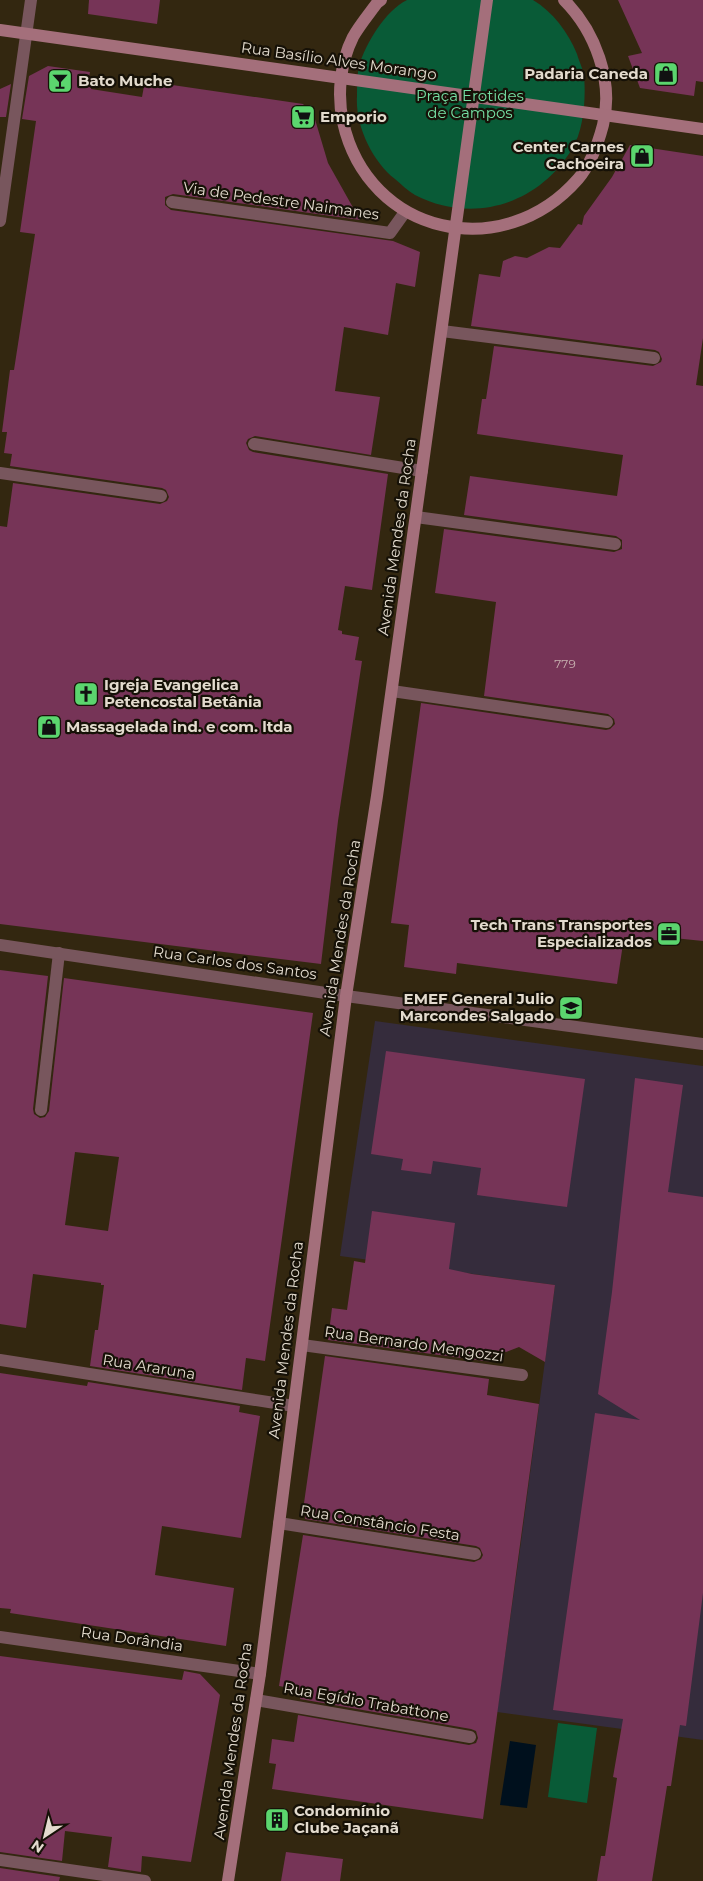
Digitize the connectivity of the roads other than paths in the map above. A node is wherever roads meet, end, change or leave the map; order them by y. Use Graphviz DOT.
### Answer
graph roads {
  1 [pos="31,0"];
  2 [pos="381,0"];
  3 [pos="487,0"];
  4 [pos="564,0"];
  5 [pos="0,30"];
  6 [pos="27,34"];
  7 [pos="340,77"];
  8 [pos="473,96"];
  9 [pos="605,115"];
  10 [pos="703,129"];
  11 [pos="172,202"];
  12 [pos="405,212"];
  13 [pos="0,221"];
  14 [pos="457,229"];
  15 [pos="442,331"];
  16 [pos="654,358"];
  17 [pos="254,444"];
  18 [pos="422,470"];
  19 [pos="0,473"];
  20 [pos="161,496"];
  21 [pos="416,517"];
  22 [pos="615,544"];
  23 [pos="392,691"];
  24 [pos="607,722"];
  25 [pos="0,945"];
  26 [pos="59,953"];
  27 [pos="346,996"];
  28 [pos="703,1044"];
  29 [pos="40,1110"];
  30 [pos="302,1345"];
  31 [pos="0,1360"];
  32 [pos="522,1375"];
  33 [pos="294,1406"];
  34 [pos="279,1523"];
  35 [pos="475,1554"];
  36 [pos="0,1637"];
  37 [pos="260,1674"];
  38 [pos="256,1700"];
  39 [pos="470,1737"];
  40 [pos="0,1860"];
  41 [pos="145,1881"];
  42 [pos="228,1881"];
  1 -- 6 [label="street"];
  2 -- 7 [label="street"];
  3 -- 8 [label="street, Avenida Mendes da Rocha"];
  4 -- 9 [label="street"];
  5 -- 6 [label="street, Rua Basílio Alves Morango"];
  6 -- 7 [label="street, Rua Basílio Alves Morango"];
  6 -- 13 [label="street"];
  7 -- 8 [label="street, Rua Basílio Alves Morango"];
  7 -- 12 [label="street"];
  8 -- 9 [label="street, Rua Basílio Alves Morango"];
  8 -- 14 [label="street, Avenida Mendes da Rocha"];
  9 -- 10 [label="street, Rua Basílio Alves Morango"];
  9 -- 14 [label="street"];
  11 -- 12 [label="street, Via de Pedestre Naimanes"];
  12 -- 14 [label="street"];
  14 -- 15 [label="street, Avenida Mendes da Rocha"];
  15 -- 16 [label="street"];
  15 -- 18 [label="street, Avenida Mendes da Rocha"];
  17 -- 18 [label="street"];
  18 -- 21 [label="street, Avenida Mendes da Rocha"];
  19 -- 20 [label="street"];
  21 -- 22 [label="street"];
  21 -- 23 [label="street, Avenida Mendes da Rocha"];
  23 -- 24 [label="street"];
  23 -- 27 [label="street, Avenida Mendes da Rocha"];
  25 -- 26 [label="street, Rua Carlos dos Santos"];
  26 -- 27 [label="street, Rua Carlos dos Santos"];
  26 -- 29 [label="street"];
  27 -- 28 [label="street, Rua Carlos dos Santos"];
  27 -- 30 [label="street, Avenida Mendes da Rocha"];
  30 -- 32 [label="street, Rua Bernardo Mengozzi"];
  30 -- 33 [label="street, Avenida Mendes da Rocha"];
  31 -- 33 [label="street, Rua Araruna"];
  33 -- 34 [label="street, Avenida Mendes da Rocha"];
  34 -- 35 [label="street, Rua Constâncio Festa"];
  34 -- 37 [label="street, Avenida Mendes da Rocha"];
  36 -- 37 [label="street, Rua Dorândia"];
  37 -- 38 [label="street, Avenida Mendes da Rocha"];
  38 -- 39 [label="street, Rua Egídio Trabattone"];
  38 -- 42 [label="street, Avenida Mendes da Rocha"];
  40 -- 41 [label="street"];
}
